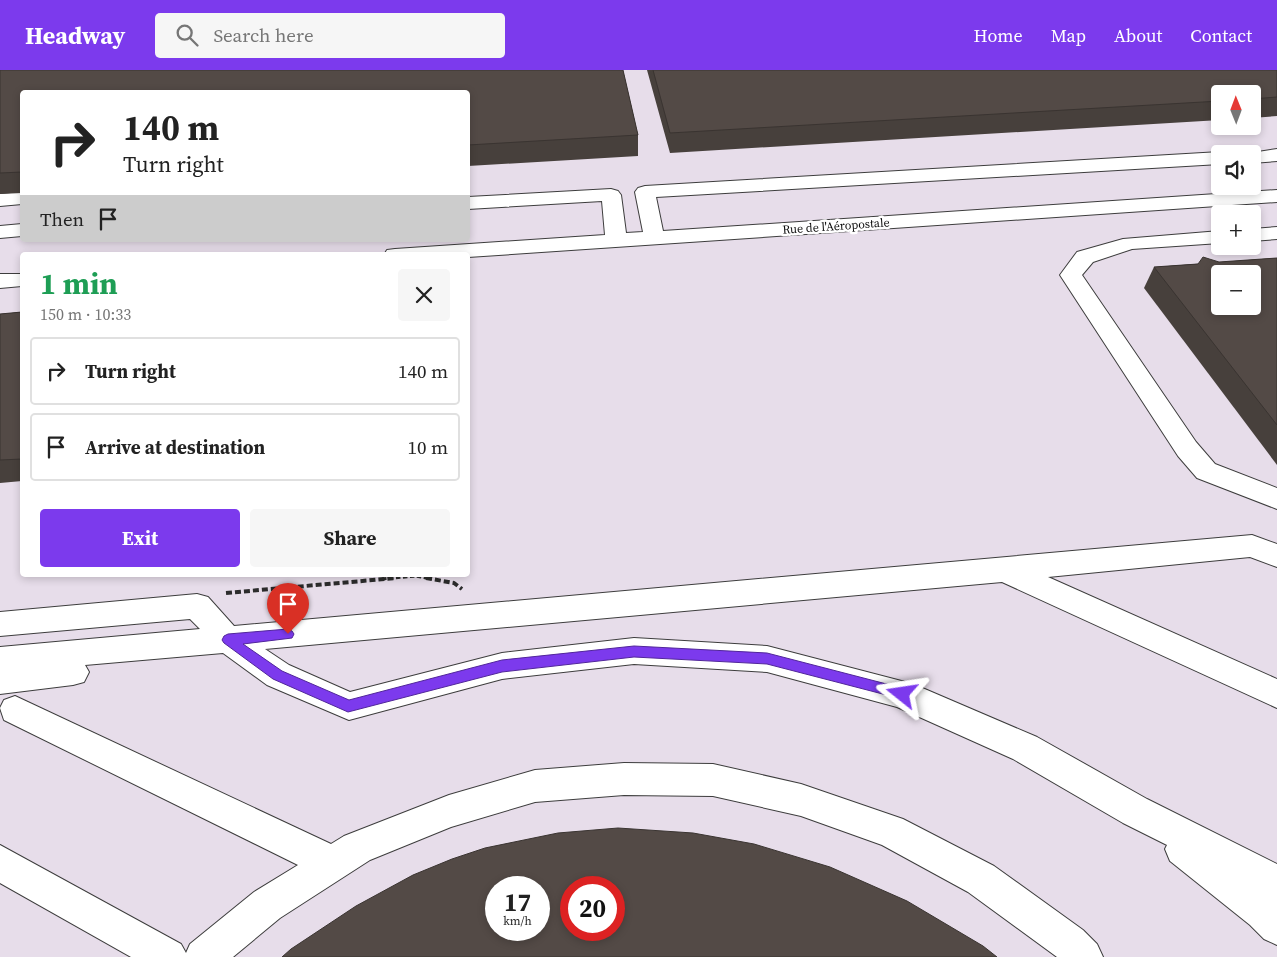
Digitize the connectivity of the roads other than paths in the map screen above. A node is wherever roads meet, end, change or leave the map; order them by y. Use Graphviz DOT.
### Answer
graph roads {
  1 [pos="1277,155"];
  2 [pos="1261,156"];
  3 [pos="1211,159"];
  4 [pos="1277,196"];
  5 [pos="20,198"];
  6 [pos="0,200"];
  7 [pos="470,203"];
  8 [pos="20,230"];
  9 [pos="0,232"];
  10 [pos="1277,233"];
  11 [pos="1261,234"];
  12 [pos="654,237"];
  13 [pos="1211,238"];
  14 [pos="616,240"];
  15 [pos="439,252"];
  16 [pos="20,280"];
  17 [pos="0,282"];
  18 [pos="1277,499"];
  19 [pos="1277,556"];
  20 [pos="1005,570"];
  21 [pos="0,624"];
  22 [pos="238,647"];
  23 [pos="0,660"];
  24 [pos="0,680"];
  25 [pos="1277,694"];
  26 [pos="15,710"];
  27 [pos="1135,811"];
  28 [pos="0,863"];
  29 [pos="332,863"];
  30 [pos="1277,883"];
  31 [pos="1277,926"];
  32 [pos="168,957"];
  33 [pos="203,957"];
  34 [pos="1084,957"];
  1 -- 2 [label="street"];
  3 -- 12 [label="street"];
  4 -- 12 [label="street, Rue de l'Aéropostale"];
  5 -- 6 [label="street"];
  7 -- 14 [label="street"];
  8 -- 9 [label="street"];
  10 -- 11 [label="street"];
  12 -- 14 [label="street, Rue de l'Aéropostale"];
  13 -- 18 [label="street"];
  14 -- 15 [label="street, Rue de l'Aéropostale"];
  16 -- 17 [label="street"];
  19 -- 20 [label="street"];
  20 -- 22 [label="street"];
  20 -- 25 [label="street"];
  21 -- 22 [label="street"];
  22 -- 23 [label="street"];
  22 -- 24 [label="street"];
  22 -- 27 [label="street"];
  26 -- 29 [label="street"];
  27 -- 30 [label="street"];
  27 -- 31 [label="street"];
  28 -- 32 [label="street"];
  29 -- 33 [label="street"];
  29 -- 34 [label="street"];
}
